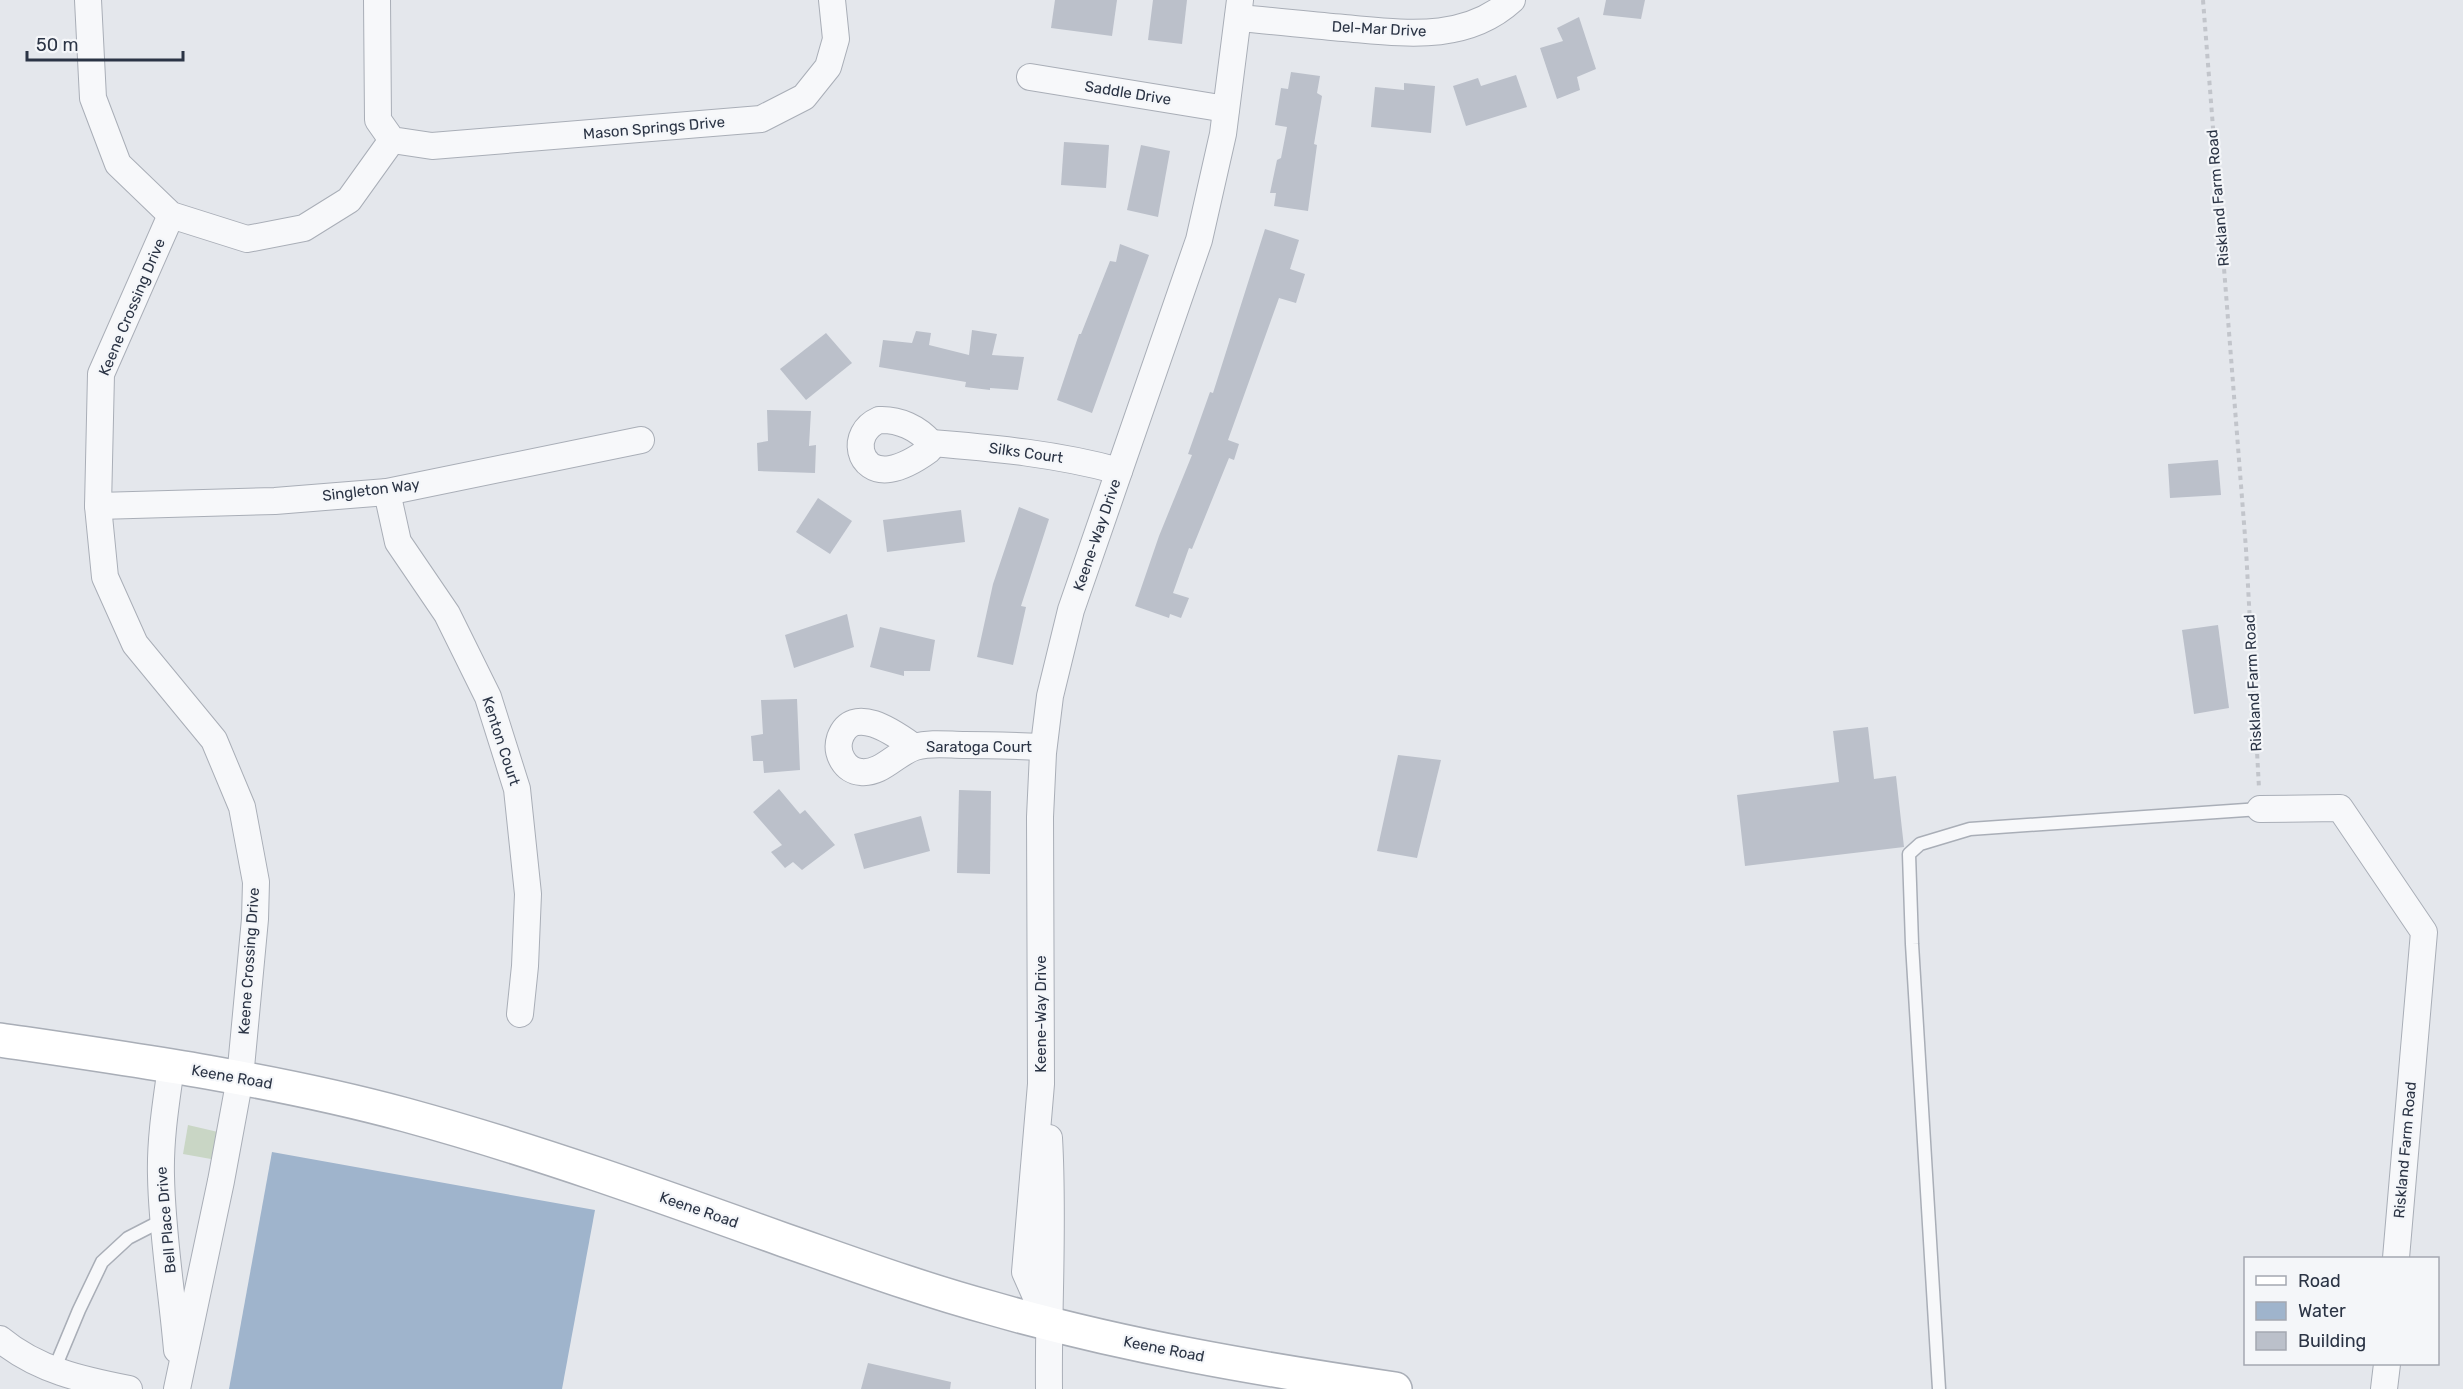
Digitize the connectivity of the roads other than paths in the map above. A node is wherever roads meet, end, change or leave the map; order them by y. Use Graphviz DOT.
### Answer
graph roads {
  1 [pos="88,0"];
  2 [pos="377,0"];
  3 [pos="832,0"];
  4 [pos="1512,0"];
  5 [pos="1239,9"];
  6 [pos="1030,77"];
  7 [pos="1226,110"];
  8 [pos="392,140"];
  9 [pos="171,215"];
  10 [pos="641,440"];
  11 [pos="931,443"];
  12 [pos="1119,471"];
  13 [pos="387,492"];
  14 [pos="98,506"];
  15 [pos="914,747"];
  16 [pos="1044,747"];
  17 [pos="2260,809"];
  18 [pos="520,1014"];
  19 [pos="0,1040"];
  20 [pos="171,1067"];
  21 [pos="240,1078"];
  22 [pos="163,1220"];
  23 [pos="2396,1257"];
  24 [pos="1048,1324"];
  25 [pos="0,1339"];
  26 [pos="2387,1365"];
  27 [pos="54,1370"];
  28 [pos="178,1381"];
  29 [pos="129,1389"];
  30 [pos="1049,1389"];
  31 [pos="1395,1389"];
  32 [pos="1939,1389"];
  33 [pos="2384,1389"];
  1 -- 9 [label="street"];
  2 -- 8 [label="street"];
  3 -- 8 [label="street, Mason Springs Drive"];
  4 -- 5 [label="street, Del-Mar Drive"];
  5 -- 7 [label="street, Keene-Way Drive"];
  6 -- 7 [label="street, Saddle Drive"];
  7 -- 12 [label="street, Keene-Way Drive"];
  8 -- 9 [label="street"];
  9 -- 14 [label="street, Keene Crossing Drive"];
  10 -- 13 [label="street, Singleton Way"];
  11 -- 12 [label="street, Silks Court"];
  12 -- 16 [label="street, Keene-Way Drive"];
  13 -- 14 [label="street, Singleton Way"];
  13 -- 18 [label="street, Kenton Court"];
  14 -- 21 [label="street, Keene Crossing Drive"];
  15 -- 16 [label="street, Saratoga Court"];
  16 -- 24 [label="street, Keene-Way Drive"];
  17 -- 23 [label="street, Riskland Farm Road"];
  17 -- 32 [label="lane"];
  19 -- 20 [label="main road, Keene Road"];
  20 -- 21 [label="main road, Keene Road"];
  20 -- 22 [label="street, Bell Place Drive"];
  21 -- 24 [label="main road, Keene Road"];
  21 -- 28 [label="street, Bell Place Drive"];
  22 -- 27 [label="lane"];
  22 -- 28 [label="street, Bell Place Drive"];
  24 -- 30 [label="street, Keene-Way Drive"];
  24 -- 31 [label="main road, Keene Road"];
  25 -- 27 [label="street"];
  26 -- 33 [label="street"];
  27 -- 29 [label="street"];
}
